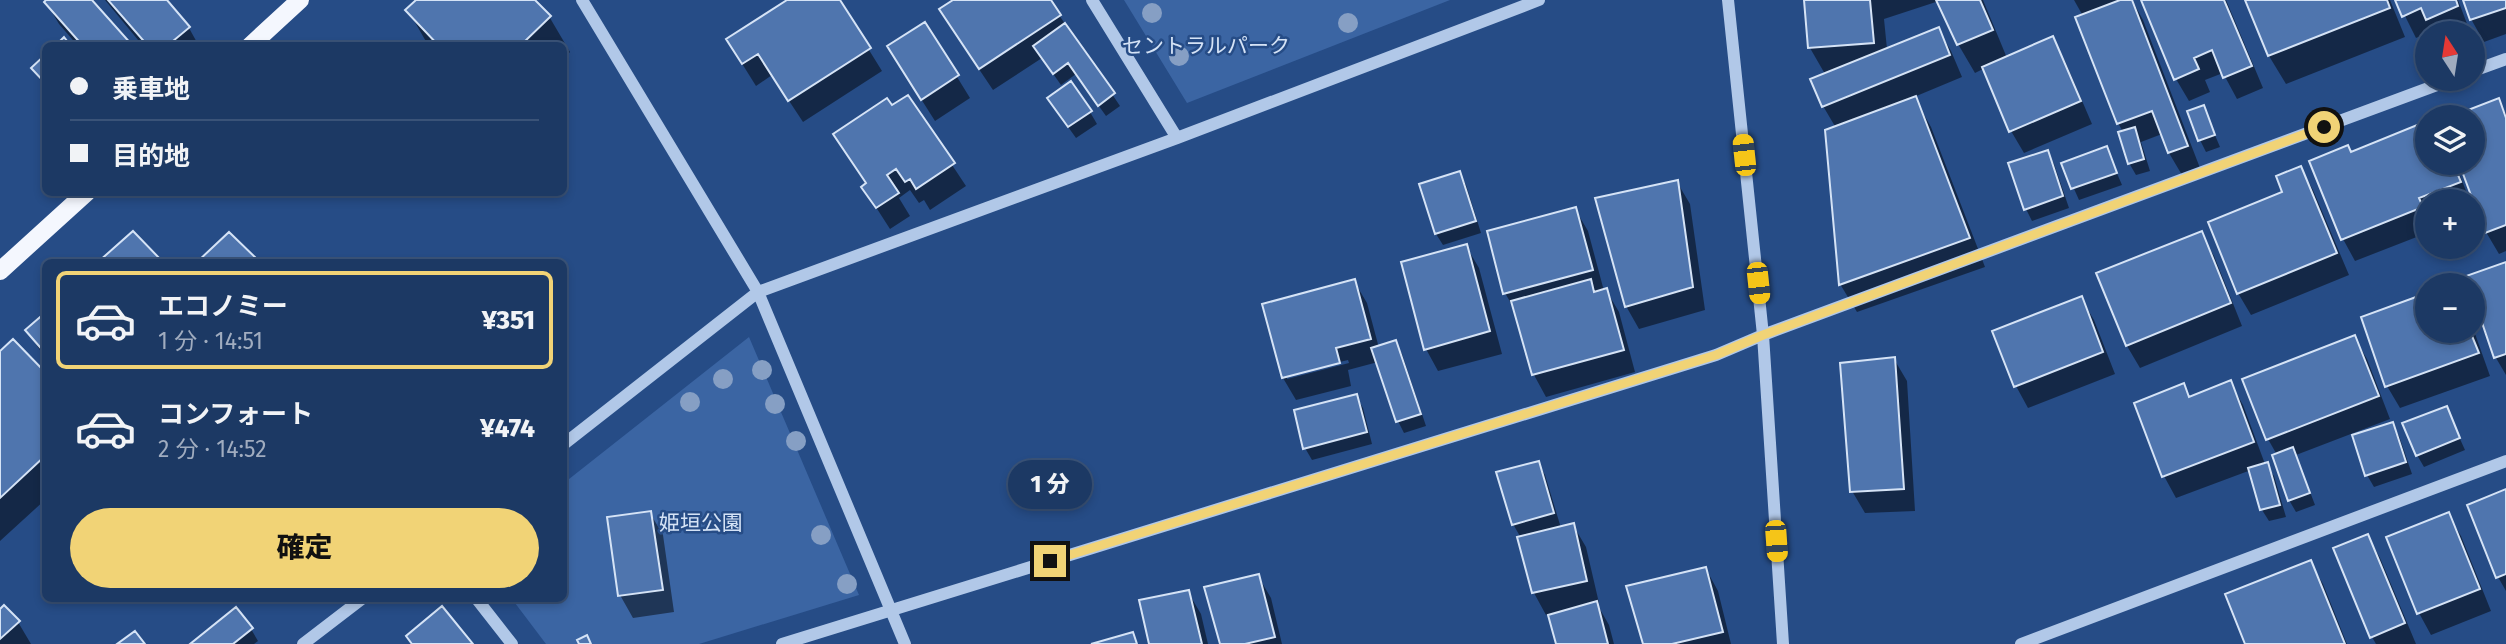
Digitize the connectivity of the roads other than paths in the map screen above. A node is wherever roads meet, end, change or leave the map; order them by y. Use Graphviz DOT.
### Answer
graph roads {
  1 [pos="300,0"];
  2 [pos="582,0"];
  3 [pos="1092,0"];
  4 [pos="1539,0"];
  5 [pos="1728,0"];
  6 [pos="254,42"];
  7 [pos="2506,59"];
  8 [pos="2485,67"];
  9 [pos="2421,91"];
  10 [pos="1177,138"];
  11 [pos="83,196"];
  12 [pos="0,271"];
  13 [pos="758,292"];
  14 [pos="1763,335"];
  15 [pos="567,442"];
  16 [pos="2506,461"];
  17 [pos="358,602"];
  18 [pos="478,602"];
  19 [pos="890,610"];
  20 [pos="303,644"];
  21 [pos="512,644"];
  22 [pos="782,644"];
  23 [pos="905,644"];
  24 [pos="1783,644"];
  25 [pos="2021,644"];
  1 -- 6 [label="main road"];
  2 -- 13 [label="street"];
  3 -- 10 [label="street"];
  4 -- 10 [label="street"];
  5 -- 14 [label="street"];
  7 -- 8 [label="street"];
  9 -- 14 [label="street"];
  10 -- 13 [label="street"];
  11 -- 12 [label="main road"];
  13 -- 15 [label="street"];
  13 -- 19 [label="street"];
  14 -- 19 [label="street"];
  14 -- 24 [label="street"];
  16 -- 25 [label="street"];
  17 -- 20 [label="street"];
  18 -- 21 [label="street"];
  19 -- 22 [label="street"];
  19 -- 23 [label="street"];
}
